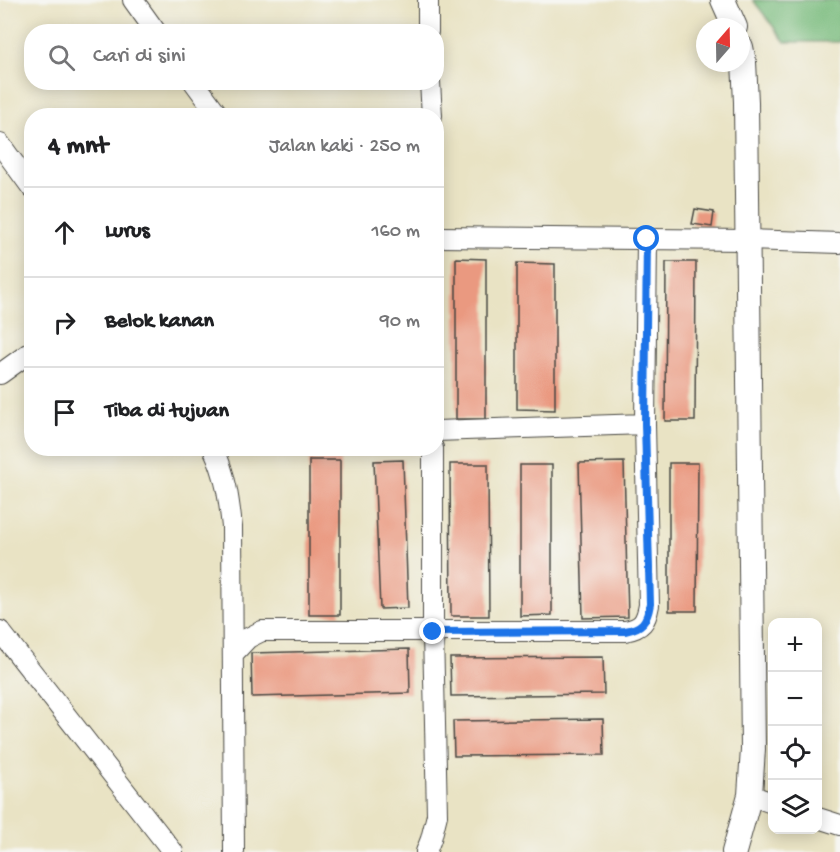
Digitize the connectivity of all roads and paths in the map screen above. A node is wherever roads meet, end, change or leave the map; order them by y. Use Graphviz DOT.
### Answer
graph roads {
  1 [pos="133,0"];
  2 [pos="428,0"];
  3 [pos="723,0"];
  4 [pos="731,18"];
  5 [pos="150,24"];
  6 [pos="428,24"];
  7 [pos="744,72"];
  8 [pos="200,90"];
  9 [pos="430,90"];
  10 [pos="213,108"];
  11 [pos="432,108"];
  12 [pos="0,144"];
  13 [pos="24,177"];
  14 [pos="444,237"];
  15 [pos="647,239"];
  16 [pos="748,240"];
  17 [pos="840,243"];
  18 [pos="24,357"];
  19 [pos="0,374"];
  20 [pos="645,424"];
  21 [pos="444,431"];
  22 [pos="219,456"];
  23 [pos="433,456"];
  24 [pos="0,631"];
  25 [pos="433,632"];
  26 [pos="233,654"];
  27 [pos="750,795"];
  28 [pos="768,802"];
  29 [pos="822,819"];
  30 [pos="840,825"];
  31 [pos="174,852"];
  32 [pos="234,852"];
  33 [pos="426,852"];
  34 [pos="734,852"];
  1 -- 5 [label="street"];
  2 -- 6 [label="street"];
  3 -- 4 [label="main road"];
  7 -- 16 [label="main road"];
  8 -- 10 [label="street"];
  9 -- 11 [label="street"];
  12 -- 13 [label="street"];
  14 -- 15 [label="street"];
  15 -- 16 [label="street"];
  15 -- 20 [label="street"];
  16 -- 17 [label="street"];
  16 -- 27 [label="main road"];
  18 -- 19 [label="street"];
  20 -- 21 [label="street"];
  20 -- 25 [label="street"];
  22 -- 26 [label="street"];
  23 -- 25 [label="street"];
  24 -- 31 [label="street"];
  25 -- 26 [label="street"];
  25 -- 33 [label="street"];
  26 -- 32 [label="street"];
  27 -- 28 [label="street"];
  27 -- 34 [label="main road"];
  29 -- 30 [label="street"];
}
